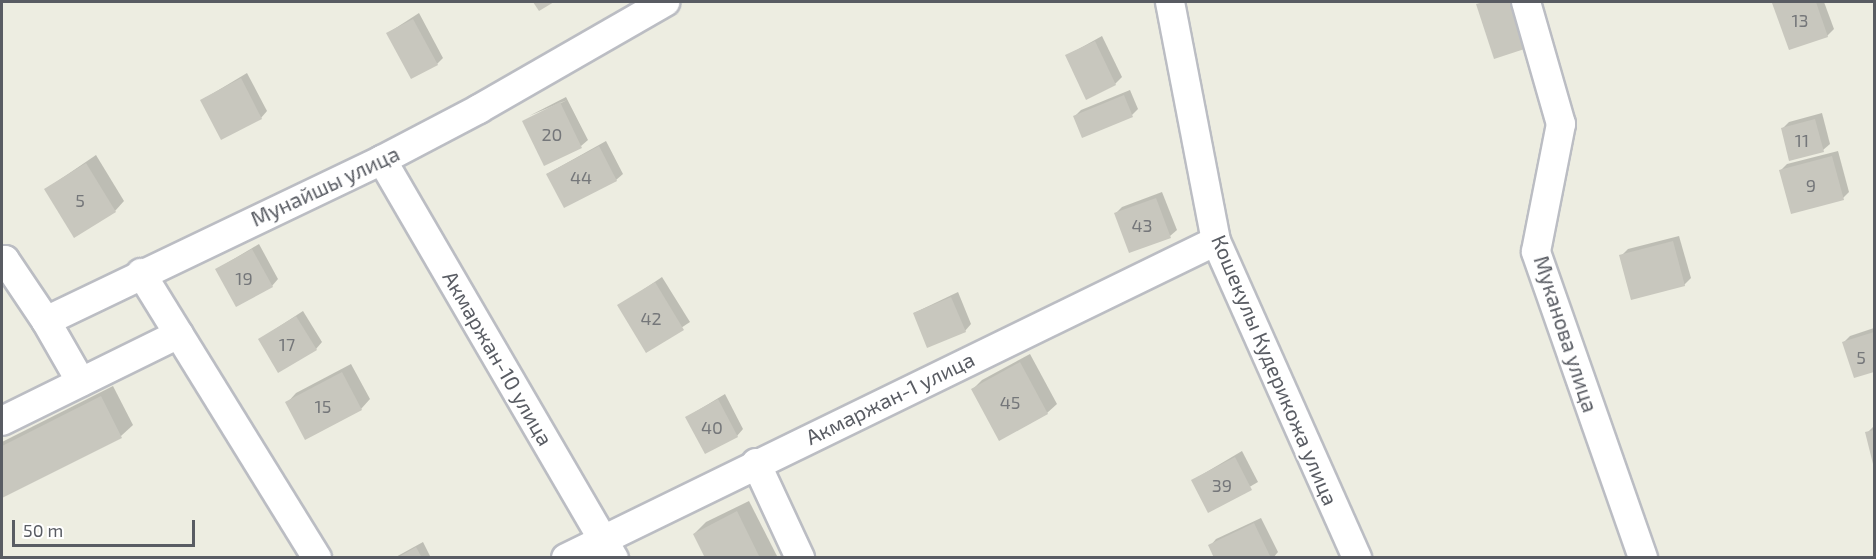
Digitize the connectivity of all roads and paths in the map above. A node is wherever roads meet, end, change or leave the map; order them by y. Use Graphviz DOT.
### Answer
graph roads {
  1 [pos="665,2"];
  2 [pos="1170,2"];
  3 [pos="1526,2"];
  4 [pos="382,160"];
  5 [pos="1216,241"];
  6 [pos="3,259"];
  7 [pos="141,273"];
  8 [pos="46,321"];
  9 [pos="179,334"];
  10 [pos="81,382"];
  11 [pos="2,422"];
  12 [pos="756,463"];
  13 [pos="608,547"];
  14 [pos="317,558"];
  15 [pos="566,558"];
  16 [pos="800,558"];
  17 [pos="1357,558"];
  18 [pos="1643,558"];
  1 -- 4 [label="street, Мунайшы улица"];
  2 -- 5 [label="street, Кошекулы Кудерикожа улица"];
  3 -- 18 [label="street, Муканова улица"];
  4 -- 7 [label="street, Мунайшы улица"];
  4 -- 13 [label="street, Акмаржан-10 улица"];
  5 -- 12 [label="street, Акмаржан-1 улица"];
  5 -- 17 [label="street, Кошекулы Кудерикожа улица"];
  6 -- 8 [label="street"];
  7 -- 8 [label="street, Мунайшы улица"];
  7 -- 9 [label="street"];
  8 -- 10 [label="street"];
  9 -- 10 [label="street"];
  9 -- 14 [label="street"];
  10 -- 11 [label="street"];
  12 -- 13 [label="street, Акмаржан-1 улица"];
  12 -- 16 [label="street"];
  13 -- 15 [label="street, Акмаржан-1 улица"];
}
